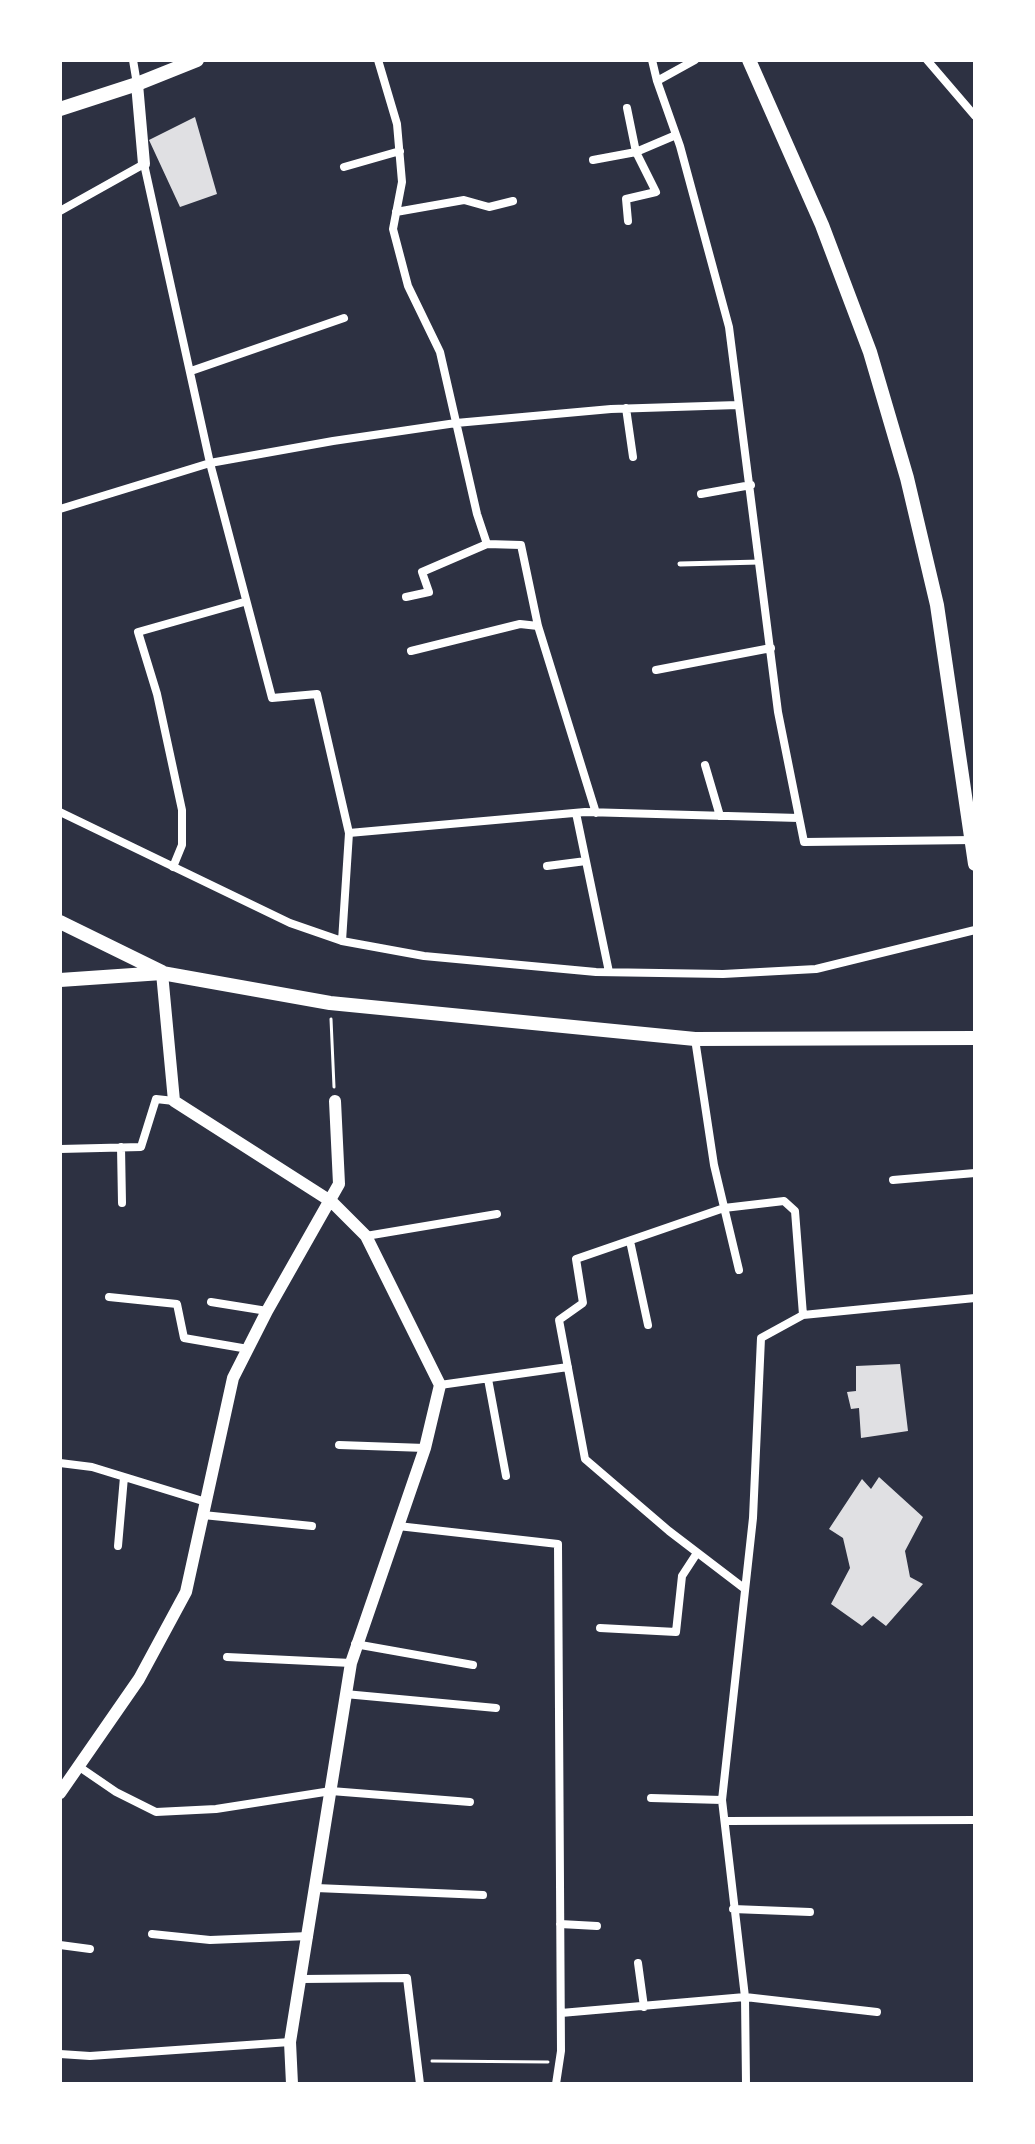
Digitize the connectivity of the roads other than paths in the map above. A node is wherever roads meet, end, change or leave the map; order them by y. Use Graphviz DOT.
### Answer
graph roads {
  1 [pos="133,60"];
  2 [pos="197,60"];
  3 [pos="378,60"];
  4 [pos="652,60"];
  5 [pos="695,60"];
  6 [pos="749,60"];
  7 [pos="927,60"];
  8 [pos="657,81"];
  9 [pos="137,84"];
  10 [pos="627,108"];
  11 [pos="60,109"];
  12 [pos="975,116"];
  13 [pos="676,135"];
  14 [pos="400,151"];
  15 [pos="636,152"];
  16 [pos="593,160"];
  17 [pos="144,164"];
  18 [pos="344,167"];
  19 [pos="513,201"];
  20 [pos="60,211"];
  21 [pos="396,212"];
  22 [pos="628,221"];
  23 [pos="344,318"];
  24 [pos="191,371"];
  25 [pos="738,405"];
  26 [pos="626,408"];
  27 [pos="456,423"];
  28 [pos="633,457"];
  29 [pos="210,463"];
  30 [pos="751,485"];
  31 [pos="701,494"];
  32 [pos="60,509"];
  33 [pos="487,544"];
  34 [pos="761,562"];
  35 [pos="680,564"];
  36 [pos="406,597"];
  37 [pos="244,602"];
  38 [pos="538,626"];
  39 [pos="771,648"];
  40 [pos="411,651"];
  41 [pos="656,670"];
  42 [pos="705,765"];
  43 [pos="60,812"];
  44 [pos="576,813"];
  45 [pos="596,813"];
  46 [pos="720,816"];
  47 [pos="799,818"];
  48 [pos="349,833"];
  49 [pos="974,839"];
  50 [pos="586,861"];
  51 [pos="975,864"];
  52 [pos="547,866"];
  53 [pos="173,867"];
  54 [pos="60,922"];
  55 [pos="975,930"];
  56 [pos="342,941"];
  57 [pos="609,972"];
  58 [pos="162,973"];
  59 [pos="60,980"];
  60 [pos="975,1038"];
  61 [pos="695,1039"];
  62 [pos="174,1101"];
  63 [pos="335,1101"];
  64 [pos="121,1147"];
  65 [pos="60,1149"];
  66 [pos="975,1173"];
  67 [pos="893,1180"];
  68 [pos="332,1202"];
  69 [pos="122,1203"];
  70 [pos="724,1208"];
  71 [pos="497,1214"];
  72 [pos="366,1236"];
  73 [pos="630,1241"];
  74 [pos="739,1270"];
  75 [pos="109,1297"];
  76 [pos="975,1298"];
  77 [pos="211,1302"];
  78 [pos="267,1311"];
  79 [pos="803,1315"];
  80 [pos="648,1325"];
  81 [pos="248,1349"];
  82 [pos="568,1367"];
  83 [pos="488,1379"];
  84 [pos="440,1385"];
  85 [pos="339,1445"];
  86 [pos="425,1448"];
  87 [pos="60,1463"];
  88 [pos="506,1476"];
  89 [pos="124,1477"];
  90 [pos="204,1509"];
  91 [pos="312,1526"];
  92 [pos="398,1526"];
  93 [pos="118,1546"];
  94 [pos="697,1553"];
  95 [pos="745,1589"];
  96 [pos="600,1628"];
  97 [pos="355,1643"];
  98 [pos="227,1657"];
  99 [pos="351,1663"];
  100 [pos="473,1665"];
  101 [pos="345,1694"];
  102 [pos="496,1708"];
  103 [pos="78,1766"];
  104 [pos="331,1791"];
  105 [pos="60,1793"];
  106 [pos="651,1798"];
  107 [pos="722,1800"];
  108 [pos="470,1802"];
  109 [pos="975,1820"];
  110 [pos="728,1821"];
  111 [pos="316,1888"];
  112 [pos="483,1895"];
  113 [pos="733,1909"];
  114 [pos="810,1912"];
  115 [pos="560,1924"];
  116 [pos="597,1926"];
  117 [pos="152,1934"];
  118 [pos="309,1936"];
  119 [pos="60,1945"];
  120 [pos="90,1949"];
  121 [pos="638,1963"];
  122 [pos="302,1979"];
  123 [pos="745,1997"];
  124 [pos="644,2007"];
  125 [pos="877,2012"];
  126 [pos="561,2013"];
  127 [pos="290,2042"];
  128 [pos="60,2054"];
  129 [pos="292,2084"];
  130 [pos="420,2084"];
  131 [pos="556,2084"];
  132 [pos="746,2084"];
  1 -- 9 [label="street"];
  2 -- 9 [label="main road"];
  3 -- 14 [label="street"];
  4 -- 8 [label="street"];
  5 -- 8 [label="street"];
  6 -- 49 [label="main road"];
  7 -- 12 [label="street"];
  8 -- 13 [label="street"];
  9 -- 11 [label="main road"];
  9 -- 17 [label="street"];
  10 -- 15 [label="street"];
  13 -- 15 [label="street"];
  13 -- 25 [label="street"];
  14 -- 18 [label="street"];
  14 -- 21 [label="street"];
  15 -- 16 [label="street"];
  15 -- 22 [label="street"];
  17 -- 20 [label="street"];
  17 -- 24 [label="street"];
  19 -- 21 [label="street"];
  21 -- 27 [label="street"];
  23 -- 24 [label="street"];
  24 -- 29 [label="street"];
  25 -- 26 [label="street"];
  25 -- 30 [label="street"];
  26 -- 27 [label="street"];
  26 -- 28 [label="street"];
  27 -- 29 [label="street"];
  27 -- 33 [label="street"];
  29 -- 32 [label="street"];
  29 -- 37 [label="street"];
  30 -- 31 [label="street"];
  30 -- 34 [label="street"];
  33 -- 36 [label="street"];
  33 -- 38 [label="street"];
  34 -- 35 [label="lane"];
  34 -- 39 [label="street"];
  37 -- 48 [label="street"];
  37 -- 53 [label="street"];
  38 -- 40 [label="street"];
  38 -- 45 [label="street"];
  39 -- 41 [label="street"];
  39 -- 47 [label="street"];
  42 -- 46 [label="street"];
  43 -- 53 [label="street"];
  44 -- 45 [label="street"];
  44 -- 48 [label="street"];
  44 -- 50 [label="street"];
  45 -- 46 [label="street"];
  46 -- 47 [label="street"];
  47 -- 49 [label="street"];
  48 -- 56 [label="street"];
  49 -- 51 [label="main road"];
  50 -- 52 [label="street"];
  50 -- 57 [label="street"];
  53 -- 56 [label="street"];
  54 -- 58 [label="main road"];
  55 -- 57 [label="street"];
  56 -- 57 [label="street"];
  58 -- 59 [label="main road"];
  58 -- 61 [label="main road"];
  58 -- 62 [label="street"];
  60 -- 61 [label="main road"];
  61 -- 70 [label="street"];
  62 -- 64 [label="street"];
  62 -- 68 [label="street"];
  63 -- 68 [label="street"];
  64 -- 65 [label="street"];
  64 -- 69 [label="street"];
  66 -- 67 [label="street"];
  68 -- 72 [label="street"];
  68 -- 78 [label="street"];
  70 -- 73 [label="street"];
  70 -- 74 [label="street"];
  70 -- 79 [label="street"];
  71 -- 72 [label="street"];
  72 -- 84 [label="street"];
  73 -- 80 [label="street"];
  73 -- 82 [label="street"];
  75 -- 81 [label="street"];
  76 -- 79 [label="street"];
  77 -- 78 [label="street"];
  78 -- 81 [label="street"];
  79 -- 95 [label="street"];
  81 -- 90 [label="street"];
  82 -- 83 [label="street"];
  82 -- 94 [label="street"];
  83 -- 84 [label="street"];
  83 -- 88 [label="street"];
  84 -- 86 [label="street"];
  85 -- 86 [label="street"];
  86 -- 92 [label="street"];
  87 -- 89 [label="street"];
  89 -- 90 [label="street"];
  89 -- 93 [label="street"];
  90 -- 91 [label="street"];
  90 -- 103 [label="street"];
  92 -- 97 [label="street"];
  92 -- 115 [label="street"];
  94 -- 95 [label="street"];
  94 -- 96 [label="street"];
  95 -- 107 [label="street"];
  97 -- 99 [label="street"];
  97 -- 100 [label="street"];
  98 -- 99 [label="street"];
  99 -- 101 [label="street"];
  101 -- 102 [label="street"];
  101 -- 104 [label="street"];
  103 -- 104 [label="street"];
  103 -- 105 [label="street"];
  104 -- 108 [label="street"];
  104 -- 111 [label="street"];
  106 -- 107 [label="street"];
  107 -- 110 [label="street"];
  109 -- 110 [label="street"];
  110 -- 113 [label="street"];
  111 -- 112 [label="street"];
  111 -- 118 [label="street"];
  113 -- 114 [label="street"];
  113 -- 123 [label="street"];
  115 -- 116 [label="street"];
  115 -- 126 [label="street"];
  117 -- 118 [label="street"];
  118 -- 122 [label="street"];
  119 -- 120 [label="street"];
  121 -- 124 [label="street"];
  122 -- 127 [label="street"];
  122 -- 130 [label="street"];
  123 -- 124 [label="street"];
  123 -- 125 [label="street"];
  123 -- 132 [label="street"];
  124 -- 126 [label="street"];
  126 -- 131 [label="street"];
  127 -- 128 [label="street"];
  127 -- 129 [label="street"];
}
